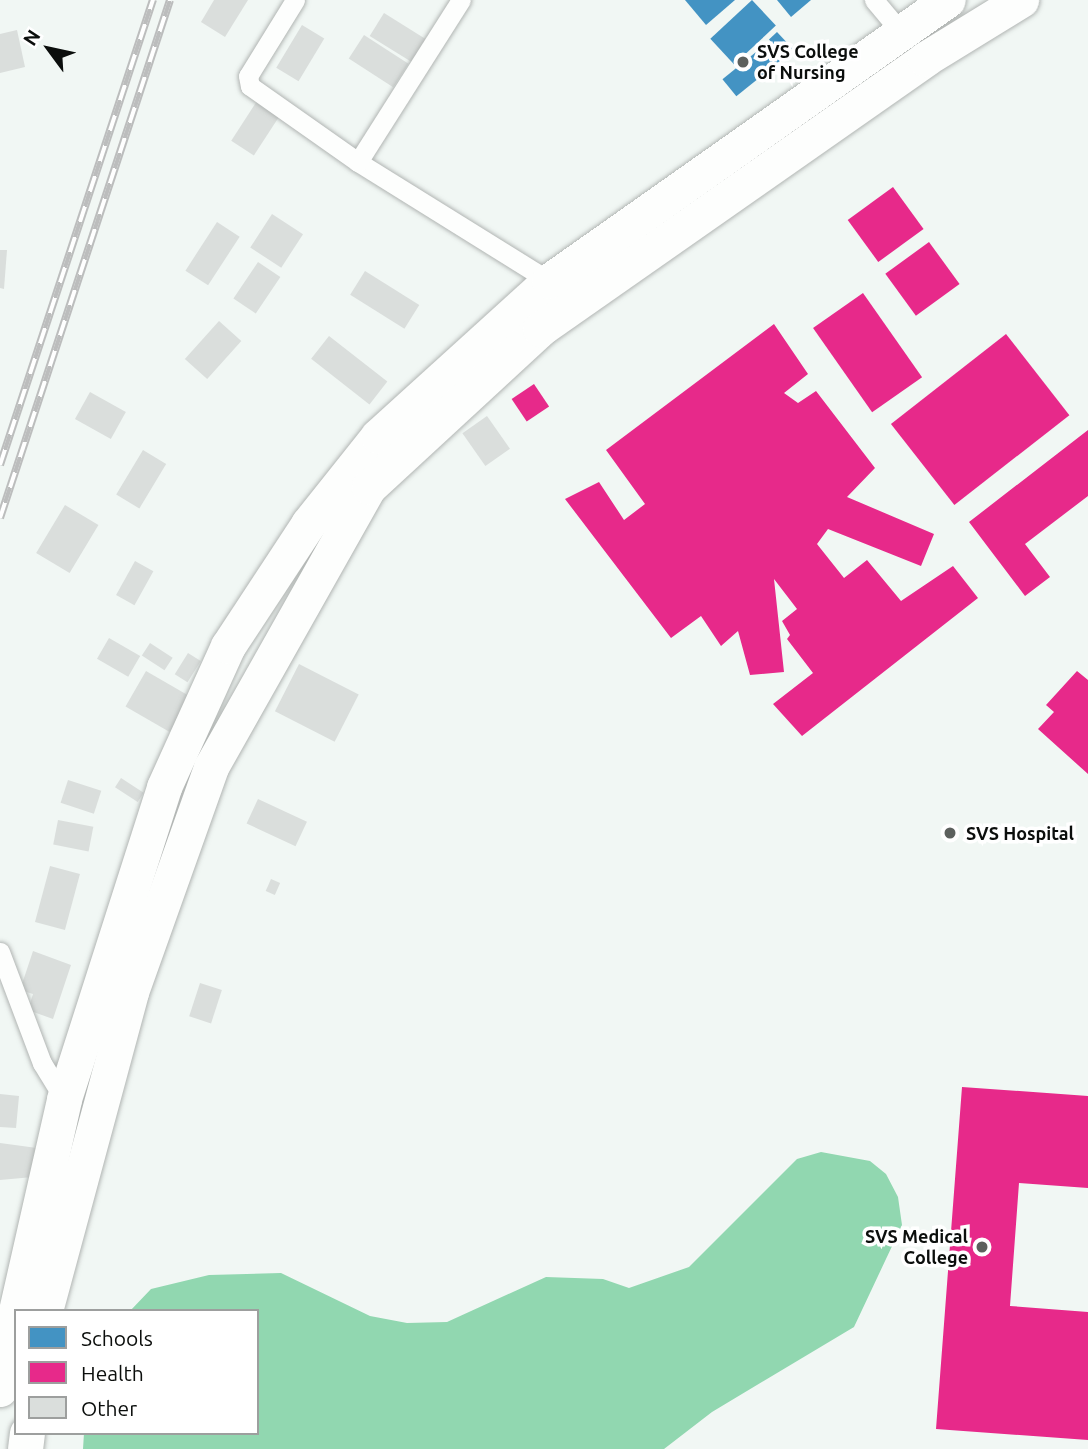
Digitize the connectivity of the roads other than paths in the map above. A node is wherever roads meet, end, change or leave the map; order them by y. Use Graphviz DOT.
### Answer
graph roads {
  1 [pos="295,0"];
  2 [pos="461,0"];
  3 [pos="874,0"];
  4 [pos="948,0"];
  5 [pos="1021,0"];
  6 [pos="900,31"];
  7 [pos="358,162"];
  8 [pos="549,282"];
  9 [pos="2,963"];
  10 [pos="64,1100"];
  11 [pos="17,1309"];
  12 [pos="46,1309"];
  13 [pos="14,1322"];
  14 [pos="0,1389"];
  1 -- 7 [label="street"];
  2 -- 7 [label="street"];
  3 -- 6 [label="street"];
  4 -- 6 [label="highway"];
  5 -- 12 [label="highway"];
  6 -- 8 [label="highway"];
  7 -- 8 [label="street"];
  8 -- 10 [label="highway"];
  9 -- 10 [label="street"];
  10 -- 11 [label="highway"];
  13 -- 14 [label="highway"];
}
